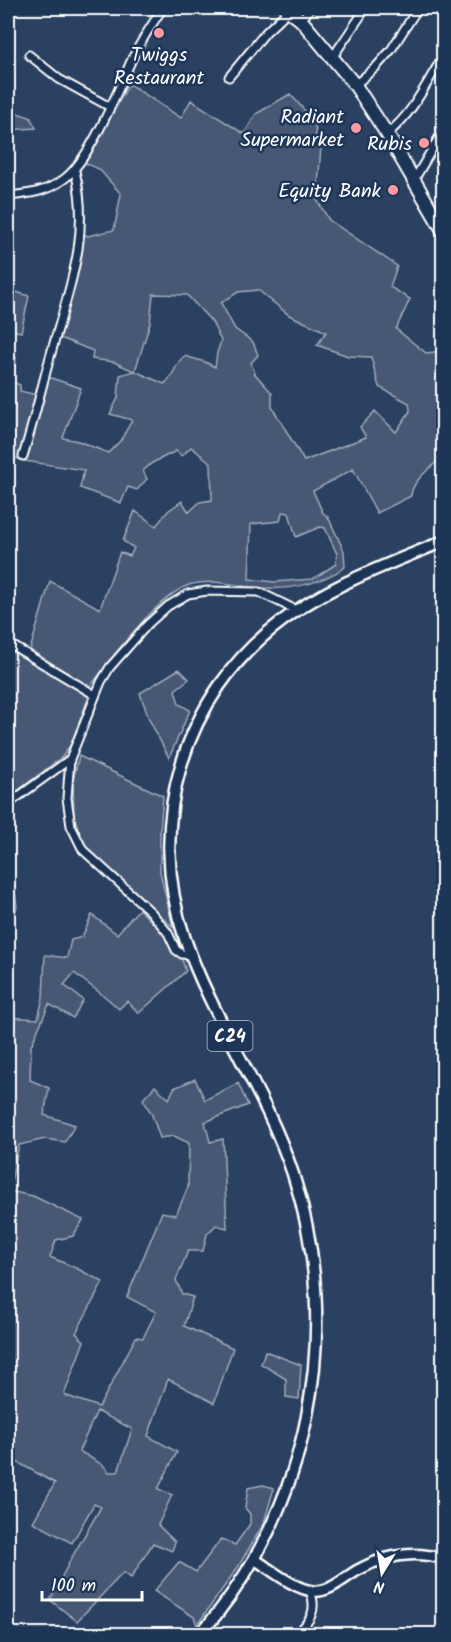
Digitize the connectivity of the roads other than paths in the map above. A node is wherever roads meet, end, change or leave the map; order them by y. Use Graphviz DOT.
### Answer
graph roads {
  1 [pos="163,8"];
  2 [pos="311,8"];
  3 [pos="366,8"];
  4 [pos="418,8"];
  5 [pos="287,9"];
  6 [pos="301,20"];
  7 [pos="29,55"];
  8 [pos="444,55"];
  9 [pos="332,58"];
  10 [pos="229,76"];
  11 [pos="355,85"];
  12 [pos="110,107"];
  13 [pos="444,129"];
  14 [pos="387,134"];
  15 [pos="75,171"];
  16 [pos="414,180"];
  17 [pos="8,196"];
  18 [pos="444,232"];
  19 [pos="23,456"];
  20 [pos="444,541"];
  21 [pos="298,611"];
  22 [pos="8,643"];
  23 [pos="95,695"];
  24 [pos="70,759"];
  25 [pos="8,804"];
  26 [pos="191,954"];
  27 [pos="444,1559"];
  28 [pos="256,1560"];
  29 [pos="310,1591"];
  30 [pos="200,1635"];
  31 [pos="297,1635"];
  1 -- 12 [label="street"];
  2 -- 6 [label="street"];
  3 -- 9 [label="street"];
  4 -- 11 [label="street"];
  5 -- 6 [label="highway"];
  5 -- 10 [label="street"];
  6 -- 9 [label="highway"];
  7 -- 12 [label="street"];
  8 -- 14 [label="street"];
  9 -- 11 [label="highway"];
  11 -- 14 [label="highway"];
  12 -- 15 [label="street"];
  13 -- 16 [label="street"];
  14 -- 16 [label="highway"];
  15 -- 17 [label="street"];
  15 -- 19 [label="street"];
  16 -- 18 [label="highway"];
  20 -- 21 [label="main road, C24"];
  21 -- 23 [label="street"];
  21 -- 26 [label="main road, C24"];
  22 -- 23 [label="street"];
  23 -- 24 [label="street"];
  24 -- 25 [label="street"];
  24 -- 26 [label="street"];
  26 -- 28 [label="main road, C24"];
  27 -- 29 [label="street"];
  28 -- 29 [label="street"];
  28 -- 30 [label="main road, C24"];
  29 -- 31 [label="street"];
}
